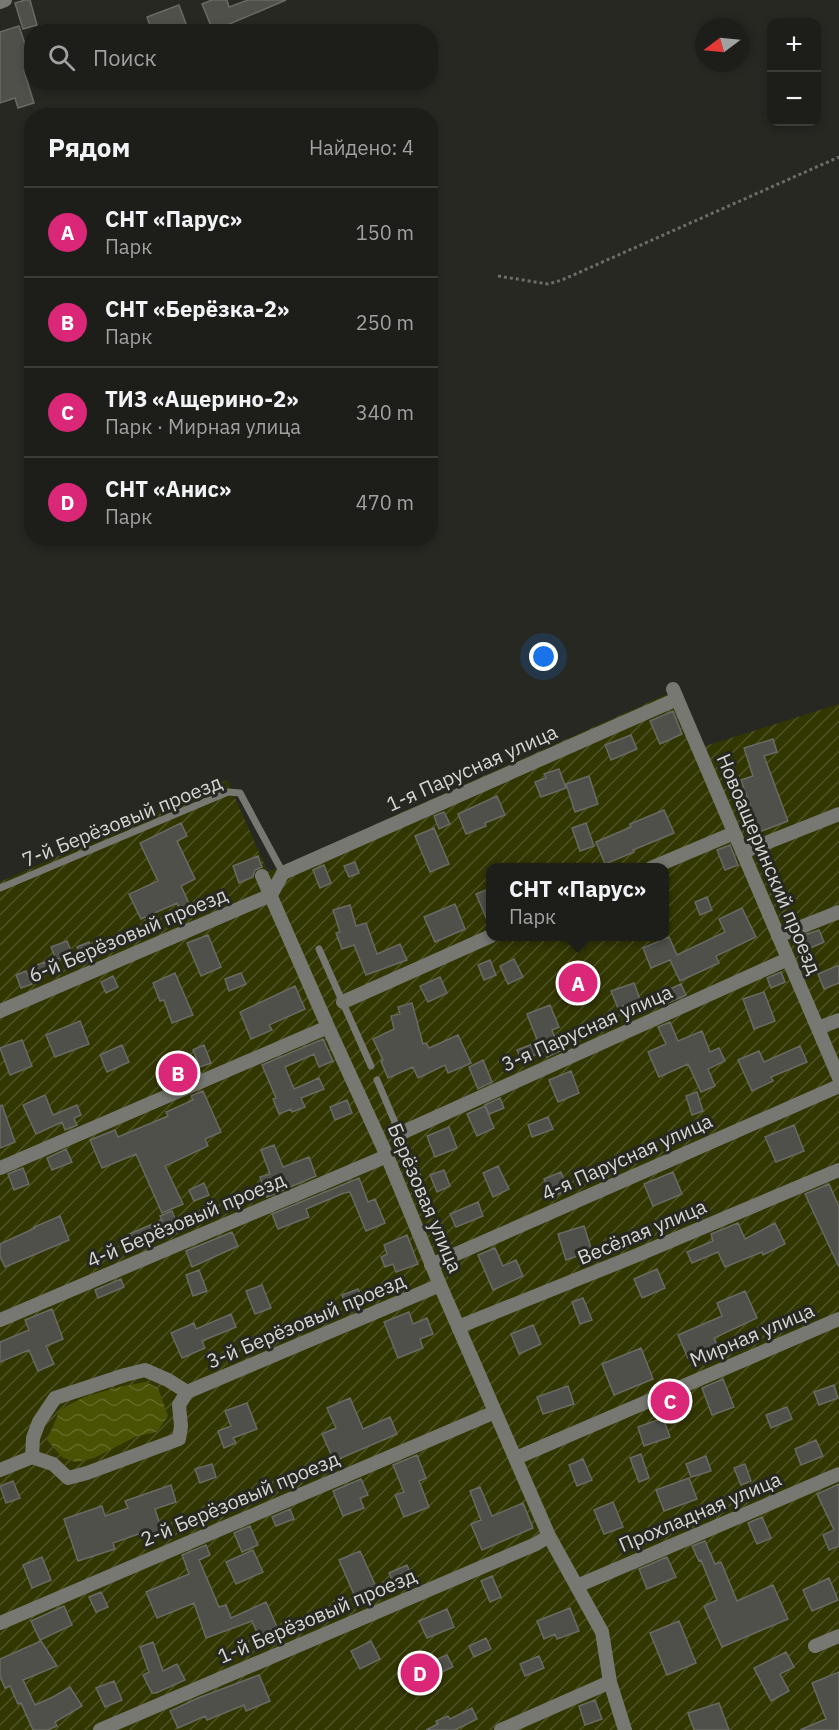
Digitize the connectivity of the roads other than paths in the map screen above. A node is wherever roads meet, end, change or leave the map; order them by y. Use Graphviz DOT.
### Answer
graph roads {
  1 [pos="5,0"];
  2 [pos="0,2"];
  3 [pos="675,694"];
  4 [pos="839,814"];
  5 [pos="734,833"];
  6 [pos="743,852"];
  7 [pos="661,863"];
  8 [pos="283,873"];
  9 [pos="262,876"];
  10 [pos="0,888"];
  11 [pos="271,895"];
  12 [pos="839,912"];
  13 [pos="778,936"];
  14 [pos="486,938"];
  15 [pos="319,949"];
  16 [pos="788,959"];
  17 [pos="343,1002"];
  18 [pos="0,1011"];
  19 [pos="839,1020"];
  20 [pos="328,1027"];
  21 [pos="818,1028"];
  22 [pos="371,1066"];
  23 [pos="839,1078"];
  24 [pos="377,1080"];
  25 [pos="839,1086"];
  26 [pos="401,1133"];
  27 [pos="387,1156"];
  28 [pos="0,1168"];
  29 [pos="839,1170"];
  30 [pos="419,1179"];
  31 [pos="431,1265"];
  32 [pos="440,1285"];
  33 [pos="839,1319"];
  34 [pos="0,1320"];
  35 [pos="458,1327"];
  36 [pos="187,1392"];
  37 [pos="495,1412"];
  38 [pos="32,1457"];
  39 [pos="516,1458"];
  40 [pos="0,1470"];
  41 [pos="839,1474"];
  42 [pos="549,1536"];
  43 [pos="577,1586"];
  44 [pos="0,1623"];
  45 [pos="839,1636"];
  46 [pos="815,1646"];
  47 [pos="610,1682"];
  48 [pos="100,1730"];
  49 [pos="501,1730"];
  50 [pos="625,1730"];
  1 -- 2 [label="street"];
  3 -- 5 [label="street, Новоащеринский проезд"];
  3 -- 8 [label="street, 1-я Парусная улица"];
  4 -- 6 [label="street"];
  5 -- 6 [label="street, Новоащеринский проезд"];
  5 -- 7 [label="street"];
  6 -- 13 [label="street, Новоащеринский проезд"];
  8 -- 10 [label="lane, 7-й Берёзовый проезд"];
  8 -- 11 [label="street"];
  9 -- 11 [label="street, Берёзовая улица"];
  11 -- 18 [label="street, 6-й Берёзовый проезд"];
  11 -- 20 [label="street, Берёзовая улица"];
  12 -- 13 [label="street"];
  13 -- 16 [label="street, Новоащеринский проезд"];
  14 -- 17 [label="street"];
  15 -- 17 [label="lane"];
  16 -- 21 [label="street, Новоащеринский проезд"];
  16 -- 26 [label="street, 3-я Парусная улица"];
  17 -- 22 [label="lane"];
  19 -- 21 [label="street"];
  20 -- 27 [label="street, Берёзовая улица"];
  20 -- 28 [label="street"];
  21 -- 23 [label="street, Новоащеринский проезд"];
  24 -- 26 [label="lane"];
  25 -- 31 [label="street, 4-я Парусная улица"];
  26 -- 30 [label="lane"];
  27 -- 31 [label="street, Берёзовая улица"];
  27 -- 34 [label="street, 4-й Берёзовый проезд"];
  29 -- 35 [label="street, Весёлая улица"];
  31 -- 32 [label="street, Берёзовая улица"];
  32 -- 35 [label="street, Берёзовая улица"];
  32 -- 36 [label="street, 3-й Берёзовый проезд"];
  33 -- 39 [label="street, Мирная улица"];
  35 -- 37 [label="street, Берёзовая улица"];
  36 -- 38 [label="street"];
  36 -- 38 [label="street"];
  37 -- 39 [label="street, Берёзовая улица"];
  37 -- 44 [label="street, 2-й Берёзовый проезд"];
  38 -- 40 [label="street"];
  39 -- 42 [label="street, Берёзовая улица"];
  41 -- 43 [label="street, Прохладная улица"];
  42 -- 43 [label="street, Берёзовая улица"];
  42 -- 48 [label="street, 1-й Берёзовый проезд"];
  43 -- 47 [label="street, Берёзовая улица"];
  45 -- 46 [label="street"];
  47 -- 49 [label="street"];
  47 -- 50 [label="street, Берёзовая улица"];
}
